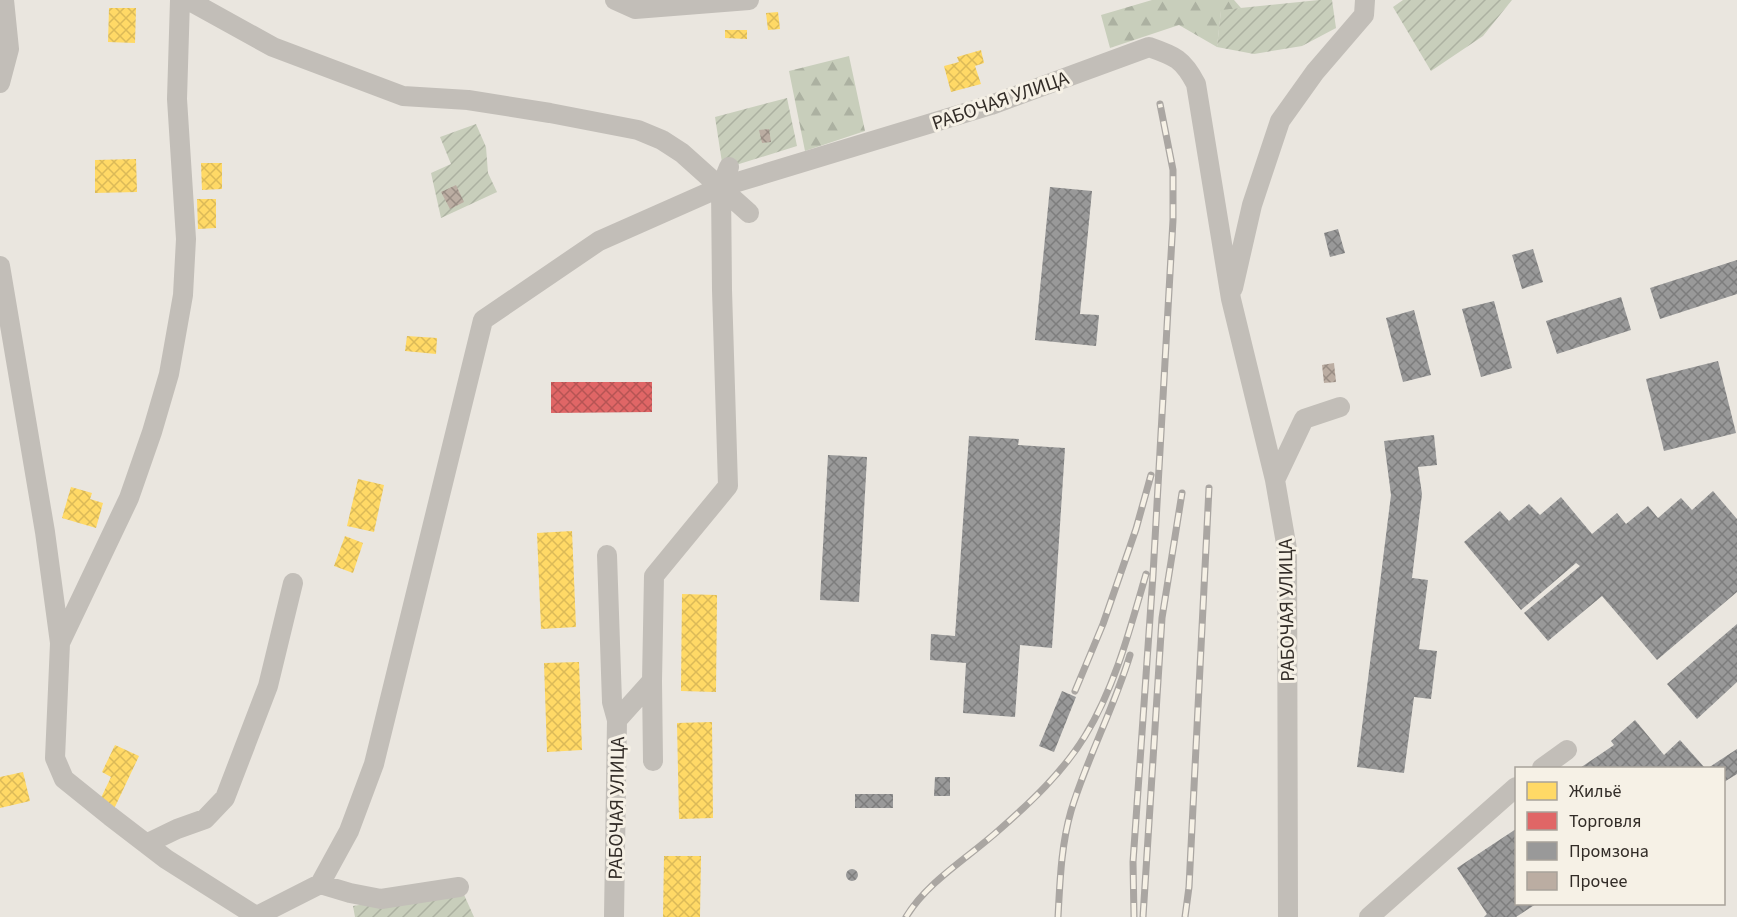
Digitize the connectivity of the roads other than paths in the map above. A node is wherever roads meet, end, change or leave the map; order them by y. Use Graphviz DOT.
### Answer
graph roads {
  1 [pos="4,0"];
  2 [pos="180,0"];
  3 [pos="188,0"];
  4 [pos="615,0"];
  5 [pos="749,0"];
  6 [pos="1365,0"];
  7 [pos="0,83"];
  8 [pos="729,167"];
  9 [pos="721,187"];
  10 [pos="749,213"];
  11 [pos="0,266"];
  12 [pos="1231,299"];
  13 [pos="1340,407"];
  14 [pos="1275,480"];
  15 [pos="607,555"];
  16 [pos="293,583"];
  17 [pos="60,644"];
  18 [pos="652,681"];
  19 [pos="617,720"];
  20 [pos="1567,750"];
  21 [pos="653,761"];
  22 [pos="1543,767"];
  23 [pos="1515,788"];
  24 [pos="146,844"];
  25 [pos="320,884"];
  26 [pos="459,887"];
  27 [pos="255,917"];
  28 [pos="614,917"];
  29 [pos="1288,917"];
  30 [pos="1369,917"];
  1 -- 7 [label="street"];
  2 -- 17 [label="street"];
  3 -- 9 [label="street"];
  4 -- 5 [label="street"];
  6 -- 12 [label="street"];
  8 -- 9 [label="street"];
  9 -- 10 [label="street"];
  9 -- 12 [label="street, РАБОЧАЯ УЛИЦА"];
  9 -- 18 [label="street"];
  9 -- 25 [label="street, РАБОЧАЯ УЛИЦА"];
  11 -- 17 [label="street"];
  12 -- 14 [label="street, РАБОЧАЯ УЛИЦА"];
  13 -- 14 [label="street"];
  14 -- 29 [label="street, РАБОЧАЯ УЛИЦА"];
  15 -- 19 [label="street"];
  16 -- 24 [label="street"];
  17 -- 24 [label="street"];
  18 -- 19 [label="street, РАБОЧАЯ УЛИЦА"];
  18 -- 21 [label="street"];
  19 -- 28 [label="street, РАБОЧАЯ УЛИЦА"];
  20 -- 22 [label="street"];
  23 -- 30 [label="street"];
  24 -- 27 [label="street"];
  25 -- 26 [label="street"];
  25 -- 27 [label="street"];
}
